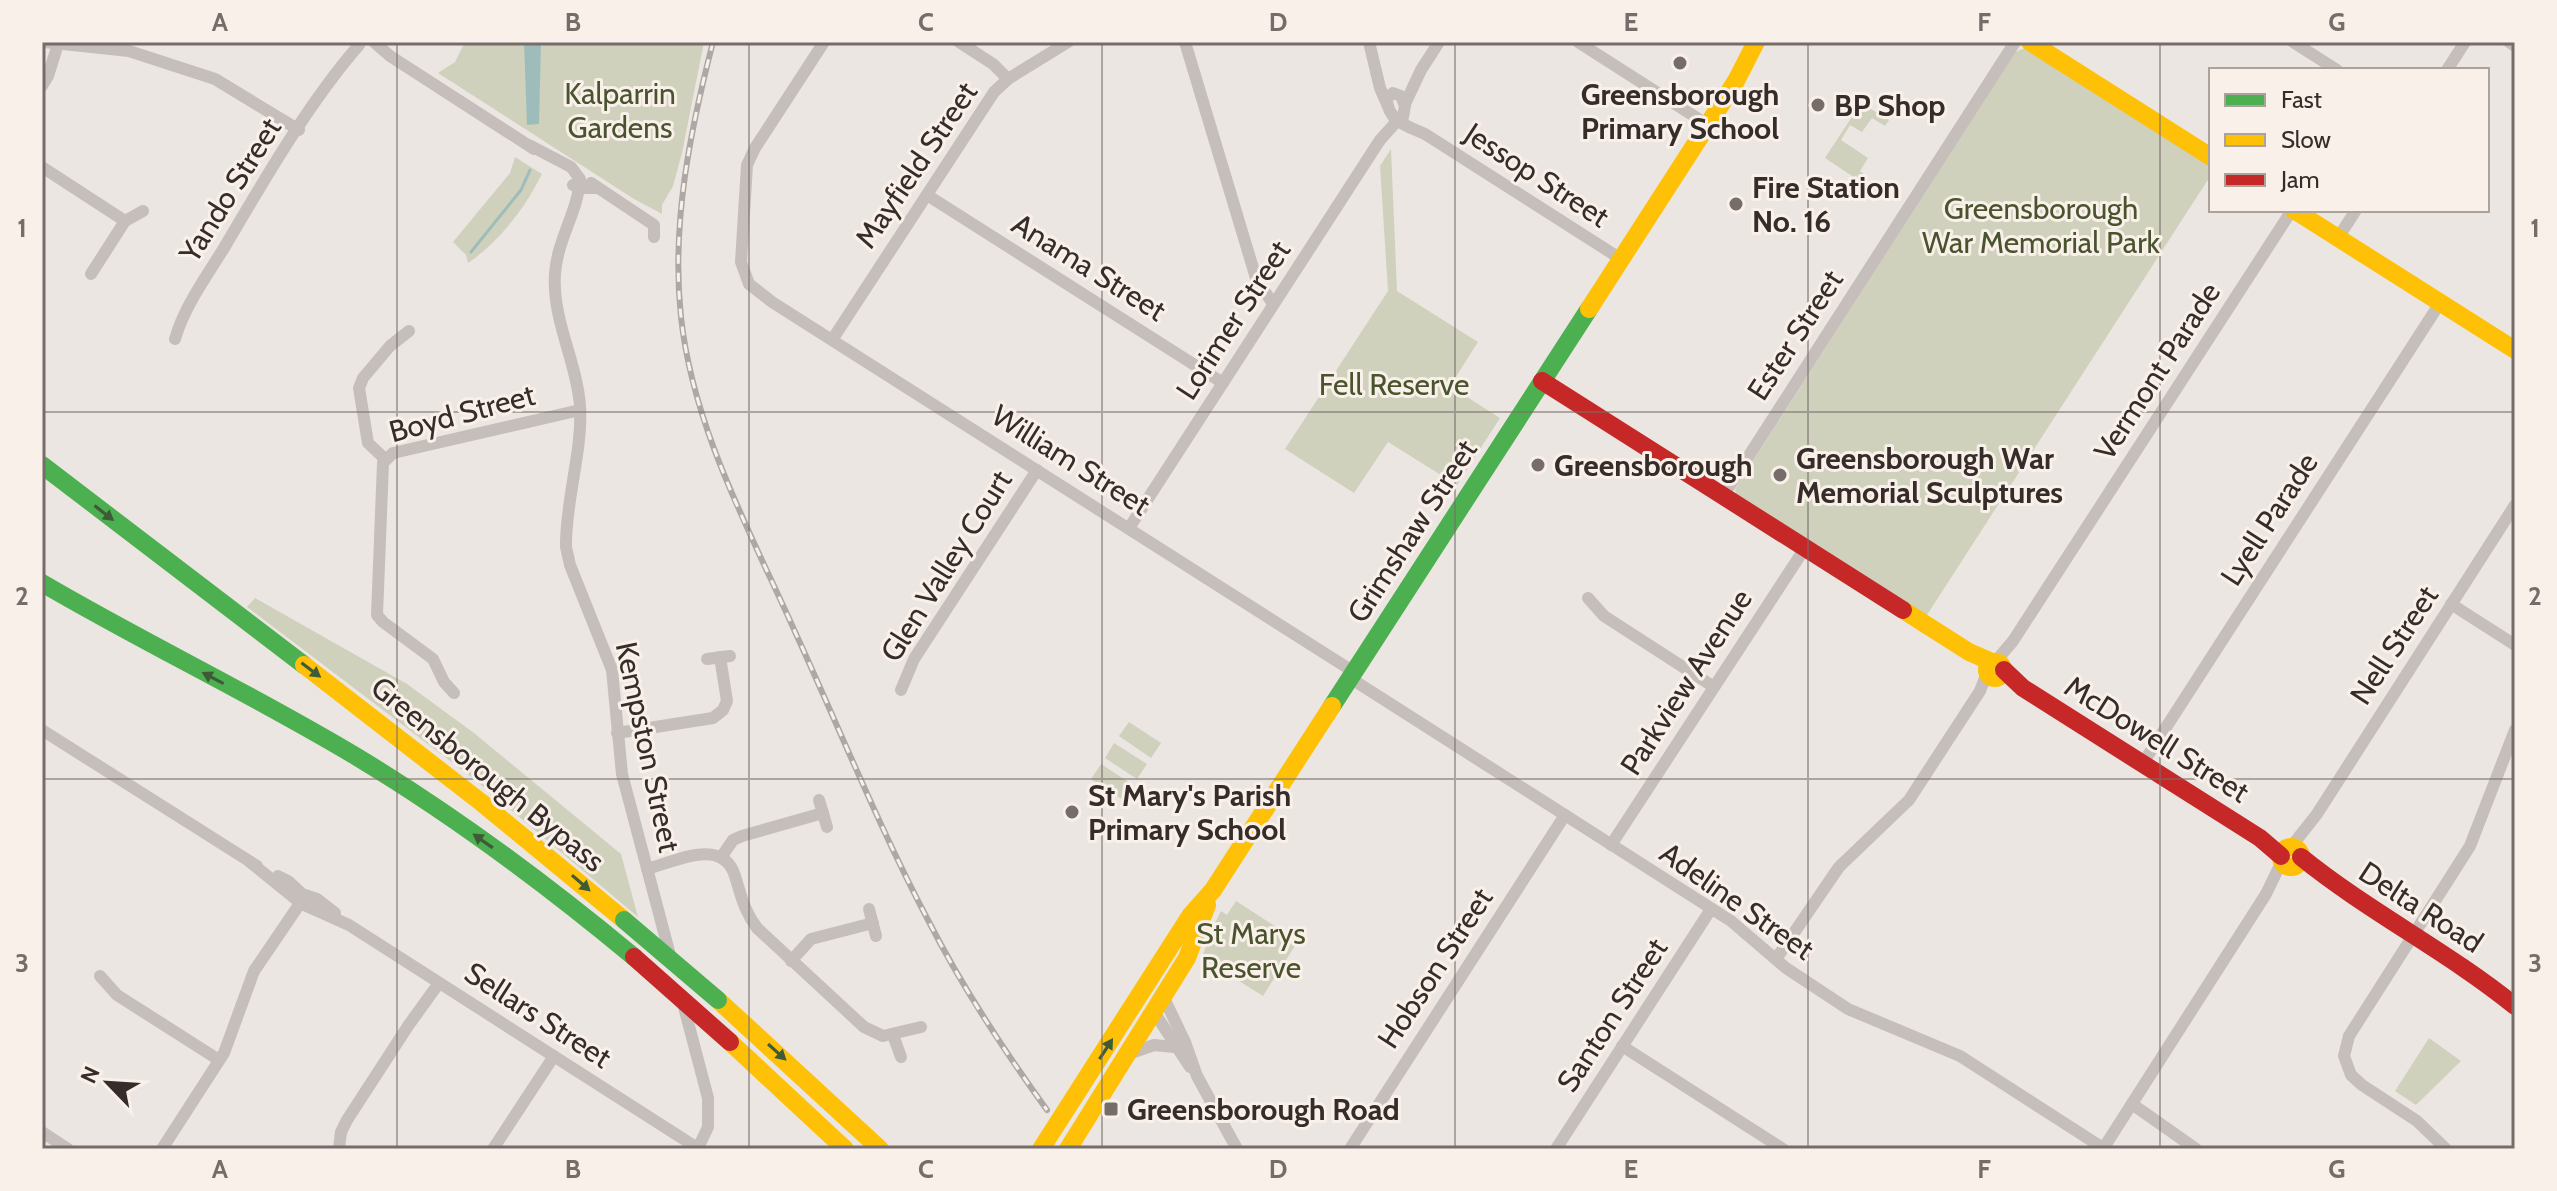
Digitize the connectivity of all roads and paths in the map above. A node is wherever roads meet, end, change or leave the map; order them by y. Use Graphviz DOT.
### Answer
graph roads {
  1 [pos="44,42"];
  2 [pos="824,42"];
  3 [pos="959,42"];
  4 [pos="1068,42"];
  5 [pos="1185,42"];
  6 [pos="1369,42"];
  7 [pos="1439,42"];
  8 [pos="1578,42"];
  9 [pos="1756,42"];
  10 [pos="1770,42"];
  11 [pos="2015,42"];
  12 [pos="2030,42"];
  13 [pos="2293,42"];
  14 [pos="2465,42"];
  15 [pos="2509,42"];
  16 [pos="360,43"];
  17 [pos="58,44"];
  18 [pos="73,45"];
  19 [pos="2515,46"];
  20 [pos="2334,68"];
  21 [pos="2448,68"];
  22 [pos="1008,79"];
  23 [pos="45,81"];
  24 [pos="1736,81"];
  25 [pos="1397,109"];
  26 [pos="1708,125"];
  27 [pos="299,130"];
  28 [pos="2209,156"];
  29 [pos="42,167"];
  30 [pos="577,185"];
  31 [pos="927,195"];
  32 [pos="143,211"];
  33 [pos="2292,212"];
  34 [pos="2296,212"];
  35 [pos="2355,212"];
  36 [pos="125,221"];
  37 [pos="654,225"];
  38 [pos="2338,238"];
  39 [pos="1621,259"];
  40 [pos="91,274"];
  41 [pos="2440,303"];
  42 [pos="1273,304"];
  43 [pos="409,331"];
  44 [pos="175,339"];
  45 [pos="832,340"];
  46 [pos="2515,350"];
  47 [pos="1542,381"];
  48 [pos="1223,383"];
  49 [pos="580,410"];
  50 [pos="385,459"];
  51 [pos="42,465"];
  52 [pos="1037,470"];
  53 [pos="1723,496"];
  54 [pos="2515,505"];
  55 [pos="1129,528"];
  56 [pos="1805,548"];
  57 [pos="42,583"];
  58 [pos="1588,598"];
  59 [pos="2451,604"];
  60 [pos="2515,645"];
  61 [pos="719,658"];
  62 [pos="1993,672"];
  63 [pos="1352,675"];
  64 [pos="1714,687"];
  65 [pos="901,690"];
  66 [pos="454,693"];
  67 [pos="42,730"];
  68 [pos="2515,730"];
  69 [pos="617,733"];
  70 [pos="2143,763"];
  71 [pos="1565,815"];
  72 [pos="827,827"];
  73 [pos="1611,845"];
  74 [pos="722,856"];
  75 [pos="2290,857"];
  76 [pos="647,869"];
  77 [pos="1213,890"];
  78 [pos="300,899"];
  79 [pos="869,909"];
  80 [pos="1711,909"];
  81 [pos="2413,935"];
  82 [pos="1776,959"];
  83 [pos="791,961"];
  84 [pos="100,976"];
  85 [pos="436,981"];
  86 [pos="2484,981"];
  87 [pos="1146,986"];
  88 [pos="2515,997"];
  89 [pos="1159,1005"];
  90 [pos="2515,1006"];
  91 [pos="921,1027"];
  92 [pos="893,1035"];
  93 [pos="1622,1046"];
  94 [pos="1174,1047"];
  95 [pos="1128,1054"];
  96 [pos="554,1056"];
  97 [pos="901,1057"];
  98 [pos="219,1060"];
  99 [pos="1197,1076"];
  100 [pos="708,1098"];
  101 [pos="2130,1107"];
  102 [pos="42,1132"];
  103 [pos="2103,1148"];
  104 [pos="68,1149"];
  105 [pos="162,1149"];
  106 [pos="339,1149"];
  107 [pos="493,1149"];
  108 [pos="698,1149"];
  109 [pos="706,1149"];
  110 [pos="845,1149"];
  111 [pos="880,1149"];
  112 [pos="1041,1149"];
  113 [pos="1068,1149"];
  114 [pos="1237,1149"];
  115 [pos="1350,1149"];
  116 [pos="1556,1149"];
  117 [pos="1783,1149"];
  118 [pos="2196,1149"];
  119 [pos="2446,1149"];
  1 -- 17 [label="street"];
  2 -- 45 [label="street, William Street"];
  3 -- 22 [label="street"];
  4 -- 22 [label="street, Mayfield Street"];
  5 -- 42 [label="street"];
  6 -- 25 [label="street, Jessop Street"];
  7 -- 25 [label="street, Lorimer Street"];
  8 -- 26 [label="street"];
  9 -- 24 [label="main road, Grimshaw Street"];
  10 -- 24 [label="main road, Grimshaw Street"];
  11 -- 53 [label="street, Ester Street"];
  12 -- 28 [label="main road"];
  13 -- 20 [label="street"];
  14 -- 21 [label="street"];
  15 -- 19 [label="street"];
  16 -- 27 [label="street, Yando Street"];
  16 -- 30 [label="street"];
  17 -- 18 [label="street"];
  17 -- 23 [label="street"];
  18 -- 23 [label="street"];
  18 -- 27 [label="street"];
  22 -- 31 [label="street, Mayfield Street"];
  24 -- 26 [label="main road, Grimshaw Street"];
  25 -- 39 [label="street, Jessop Street"];
  25 -- 42 [label="street, Lorimer Street"];
  26 -- 39 [label="main road, Grimshaw Street"];
  27 -- 44 [label="street, Yando Street"];
  29 -- 36 [label="street"];
  30 -- 37 [label="street"];
  30 -- 49 [label="street, Kempston Street"];
  31 -- 45 [label="street, Mayfield Street"];
  31 -- 48 [label="street, Anama Street"];
  32 -- 36 [label="street"];
  33 -- 62 [label="street, Vermont Parade"];
  34 -- 38 [label="main road"];
  35 -- 38 [label="street"];
  36 -- 40 [label="street"];
  38 -- 41 [label="main road"];
  39 -- 47 [label="main road, Grimshaw Street"];
  41 -- 46 [label="main road"];
  41 -- 70 [label="street, Lyell Parade"];
  42 -- 48 [label="street, Lorimer Street"];
  43 -- 50 [label="street"];
  45 -- 52 [label="street, William Street"];
  47 -- 53 [label="main road, McDowell Street"];
  47 -- 63 [label="main road, Grimshaw Street"];
  48 -- 55 [label="street, Lorimer Street"];
  49 -- 50 [label="street, Boyd Street"];
  49 -- 69 [label="street, Kempston Street"];
  50 -- 66 [label="street, Boyd Street"];
  51 -- 111 [label="main road, Greensborough Bypass, one-way, bridge"];
  52 -- 55 [label="street, William Street"];
  52 -- 65 [label="street, Glen Valley Court"];
  53 -- 56 [label="main road, McDowell Street"];
  54 -- 59 [label="street, Nell Street"];
  55 -- 63 [label="street, William Street"];
  56 -- 62 [label="main road, McDowell Street"];
  56 -- 64 [label="street, Parkview Avenue"];
  110 -- 57 [label="main road, Greensborough Bypass, one-way, bridge"];
  58 -- 64 [label="street"];
  59 -- 60 [label="street"];
  59 -- 75 [label="street, Nell Street"];
  61 -- 69 [label="street"];
  62 -- 70 [label="main road, McDowell Street"];
  62 -- 82 [label="street, Vermont Parade"];
  63 -- 71 [label="street, Adeline Street"];
  63 -- 77 [label="main road, Grimshaw Street"];
  64 -- 73 [label="street, Parkview Avenue"];
  67 -- 78 [label="street, Sellars Street"];
  68 -- 81 [label="street"];
  69 -- 76 [label="street, Kempston Street"];
  70 -- 75 [label="main road, McDowell Street"];
  71 -- 73 [label="street, Adeline Street"];
  71 -- 115 [label="street, Hobson Street"];
  72 -- 74 [label="street"];
  73 -- 80 [label="street, Adeline Street"];
  74 -- 76 [label="street"];
  74 -- 83 [label="street"];
  75 -- 81 [label="main road, Delta Road"];
  75 -- 101 [label="street, Nell Street"];
  76 -- 100 [label="street, Kempston Street"];
  77 -- 87 [label="main road, Grimshaw Street"];
  77 -- 89 [label="main road, Grimshaw Street"];
  78 -- 85 [label="street, Sellars Street"];
  78 -- 98 [label="street"];
  79 -- 83 [label="street"];
  80 -- 82 [label="street, Adeline Street"];
  80 -- 93 [label="street, Santon Street"];
  81 -- 86 [label="main road, Delta Road"];
  81 -- 119 [label="street"];
  82 -- 103 [label="street, Adeline Street"];
  83 -- 92 [label="street"];
  84 -- 98 [label="street"];
  85 -- 96 [label="street, Sellars Street"];
  85 -- 106 [label="street"];
  86 -- 88 [label="main road, Delta Road"];
  86 -- 90 [label="main road, Delta Road"];
  87 -- 89 [label="main road"];
  112 -- 87 [label="main road, Grimshaw Street, one-way"];
  89 -- 94 [label="street"];
  89 -- 95 [label="main road, Grimshaw Street"];
  89 -- 99 [label="street"];
  91 -- 92 [label="street"];
  92 -- 97 [label="street"];
  93 -- 116 [label="street, Santon Street"];
  93 -- 117 [label="street"];
  94 -- 95 [label="street"];
  94 -- 99 [label="street"];
  95 -- 113 [label="main road, Grimshaw Street"];
  96 -- 107 [label="street"];
  96 -- 108 [label="street, Sellars Street"];
  98 -- 105 [label="street"];
  99 -- 114 [label="street"];
  100 -- 108 [label="street, Kempston Street"];
  100 -- 109 [label="street, Kempston Street"];
  101 -- 103 [label="street, Nell Street"];
  101 -- 118 [label="street"];
  102 -- 104 [label="street"];
}
